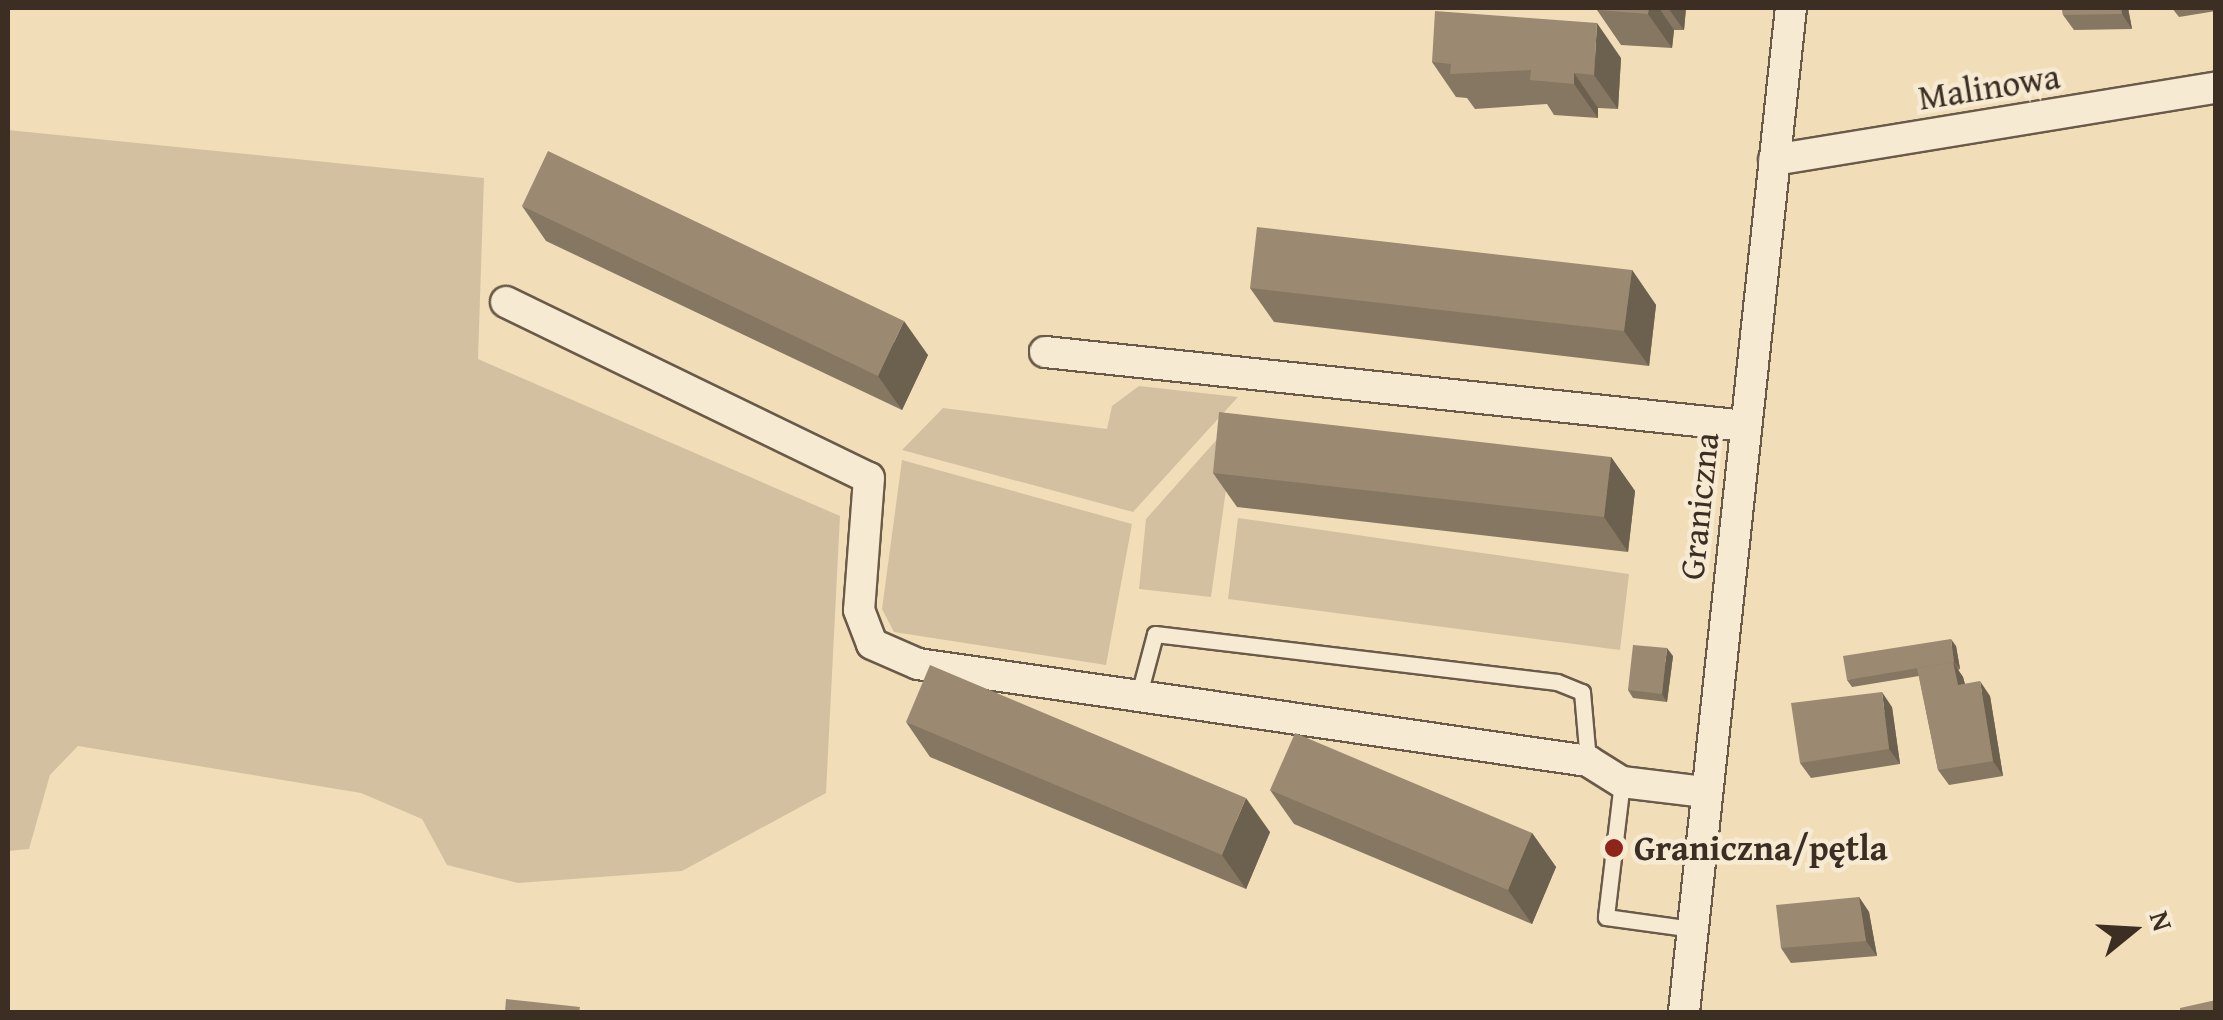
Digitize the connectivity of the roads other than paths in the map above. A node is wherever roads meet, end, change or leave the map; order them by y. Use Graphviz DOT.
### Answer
graph roads {
  1 [pos="1791,8"];
  2 [pos="2216,88"];
  3 [pos="1774,160"];
  4 [pos="506,302"];
  5 [pos="1045,352"];
  6 [pos="1745,426"];
  7 [pos="1138,698"];
  8 [pos="1588,762"];
  9 [pos="1622,782"];
  10 [pos="1705,792"];
  11 [pos="1693,929"];
  12 [pos="1684,1012"];
  1 -- 3 [label="street, Graniczna"];
  2 -- 3 [label="street, Malinowa"];
  3 -- 6 [label="street, Graniczna"];
  4 -- 7 [label="street"];
  5 -- 6 [label="street"];
  6 -- 10 [label="street, Graniczna"];
  7 -- 8 [label="street"];
  7 -- 8 [label="lane"];
  8 -- 9 [label="street"];
  9 -- 10 [label="street"];
  9 -- 11 [label="lane"];
  10 -- 11 [label="street, Graniczna"];
  11 -- 12 [label="street, Graniczna"];
}
